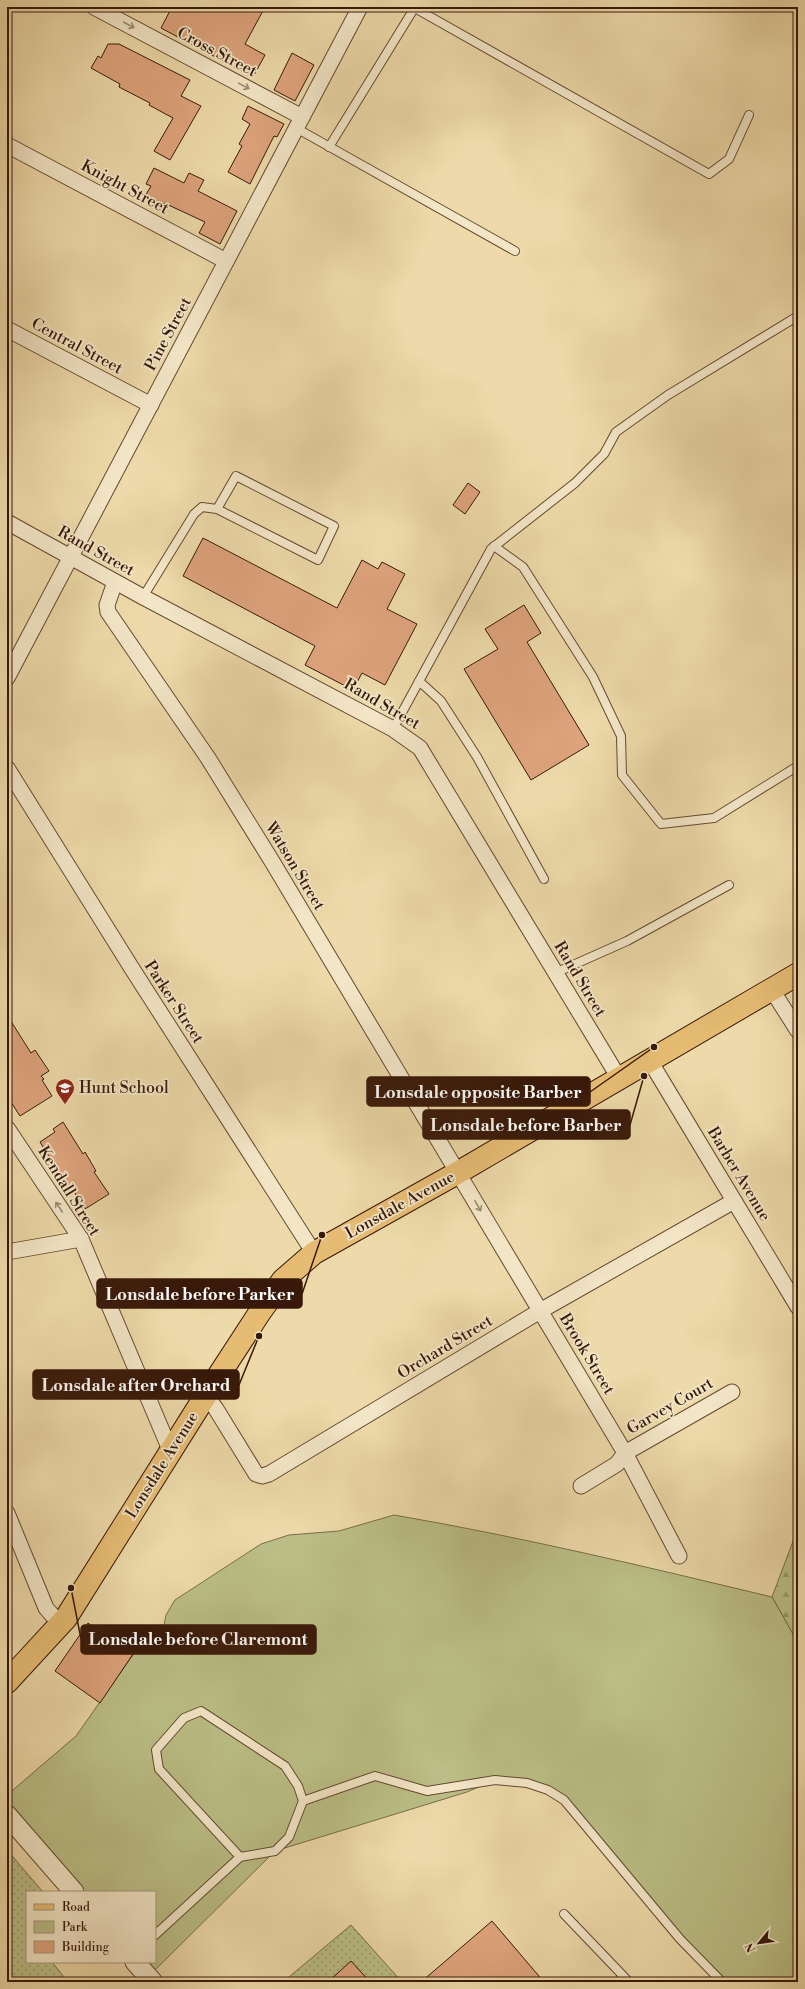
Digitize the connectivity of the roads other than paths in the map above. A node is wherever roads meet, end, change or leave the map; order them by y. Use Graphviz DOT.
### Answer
graph roads {
  1 [pos="94,7"];
  2 [pos="360,7"];
  3 [pos="414,7"];
  4 [pos="749,115"];
  5 [pos="299,123"];
  6 [pos="7,145"];
  7 [pos="329,147"];
  8 [pos="515,251"];
  9 [pos="226,261"];
  10 [pos="798,316"];
  11 [pos="7,329"];
  12 [pos="151,405"];
  13 [pos="217,509"];
  14 [pos="7,522"];
  15 [pos="494,546"];
  16 [pos="72,558"];
  17 [pos="115,582"];
  18 [pos="143,597"];
  19 [pos="7,678"];
  20 [pos="419,681"];
  21 [pos="393,729"];
  22 [pos="798,766"];
  23 [pos="7,768"];
  24 [pos="544,879"];
  25 [pos="729,885"];
  26 [pos="555,973"];
  27 [pos="798,974"];
  28 [pos="772,990"];
  29 [pos="798,1031"];
  30 [pos="650,1061"];
  31 [pos="620,1078"];
  32 [pos="7,1128"];
  33 [pos="459,1172"];
  34 [pos="734,1201"];
  35 [pos="81,1240"];
  36 [pos="7,1252"];
  37 [pos="314,1253"];
  38 [pos="798,1307"];
  39 [pos="540,1311"];
  40 [pos="732,1392"];
  41 [pos="206,1395"];
  42 [pos="171,1452"];
  43 [pos="625,1453"];
  44 [pos="581,1486"];
  45 [pos="7,1513"];
  46 [pos="679,1556"];
  47 [pos="60,1624"];
  48 [pos="7,1682"];
  49 [pos="303,1801"];
  50 [pos="7,1815"];
  51 [pos="240,1857"];
  52 [pos="73,1891"];
  53 [pos="564,1914"];
  54 [pos="156,1934"];
  55 [pos="136,1963"];
  56 [pos="153,1982"];
  57 [pos="629,1982"];
  58 [pos="722,1982"];
  1 -- 5 [label="street, Cross Street, one-way"];
  2 -- 5 [label="street, Pine Street"];
  3 -- 4 [label="lane"];
  3 -- 7 [label="lane"];
  5 -- 7 [label="lane"];
  5 -- 9 [label="street, Pine Street"];
  6 -- 9 [label="street, Knight Street"];
  7 -- 8 [label="lane"];
  9 -- 12 [label="street, Pine Street"];
  10 -- 15 [label="lane"];
  11 -- 12 [label="street, Central Street"];
  12 -- 16 [label="street, Pine Street"];
  13 -- 13 [label="lane"];
  13 -- 18 [label="lane"];
  14 -- 16 [label="street, Rand Street"];
  15 -- 20 [label="lane"];
  15 -- 22 [label="lane"];
  16 -- 17 [label="street, Rand Street"];
  16 -- 19 [label="street, Pine Street"];
  17 -- 18 [label="street, Rand Street"];
  17 -- 33 [label="street, Watson Street"];
  18 -- 21 [label="street, Rand Street"];
  20 -- 21 [label="lane"];
  20 -- 24 [label="lane"];
  21 -- 26 [label="street, Rand Street"];
  23 -- 37 [label="street, Parker Street"];
  25 -- 26 [label="lane"];
  26 -- 31 [label="street, Rand Street"];
  27 -- 28 [label="main road, Lonsdale Avenue"];
  28 -- 29 [label="street"];
  28 -- 30 [label="main road, Lonsdale Avenue"];
  30 -- 31 [label="main road, Lonsdale Avenue"];
  30 -- 34 [label="street, Barber Avenue"];
  31 -- 33 [label="main road, Lonsdale Avenue"];
  35 -- 32 [label="street, Kendall Street, one-way"];
  33 -- 37 [label="main road, Lonsdale Avenue"];
  33 -- 39 [label="street, Brook Street, one-way"];
  34 -- 38 [label="street, Barber Avenue"];
  34 -- 39 [label="street, Orchard Street"];
  35 -- 36 [label="street"];
  35 -- 42 [label="street, Kendall Street"];
  37 -- 41 [label="main road, Lonsdale Avenue"];
  39 -- 41 [label="street, Orchard Street"];
  39 -- 43 [label="street, Brook Street"];
  40 -- 43 [label="street, Garvey Court"];
  41 -- 42 [label="main road, Lonsdale Avenue"];
  42 -- 47 [label="main road, Lonsdale Avenue"];
  43 -- 44 [label="street, Garvey Court"];
  43 -- 46 [label="street, Brook Street"];
  45 -- 47 [label="street"];
  47 -- 48 [label="main road, Lonsdale Avenue"];
  49 -- 51 [label="lane"];
  49 -- 51 [label="lane"];
  49 -- 58 [label="lane"];
  50 -- 52 [label="street"];
  51 -- 54 [label="lane"];
  53 -- 57 [label="lane"];
  55 -- 56 [label="street"];
}
